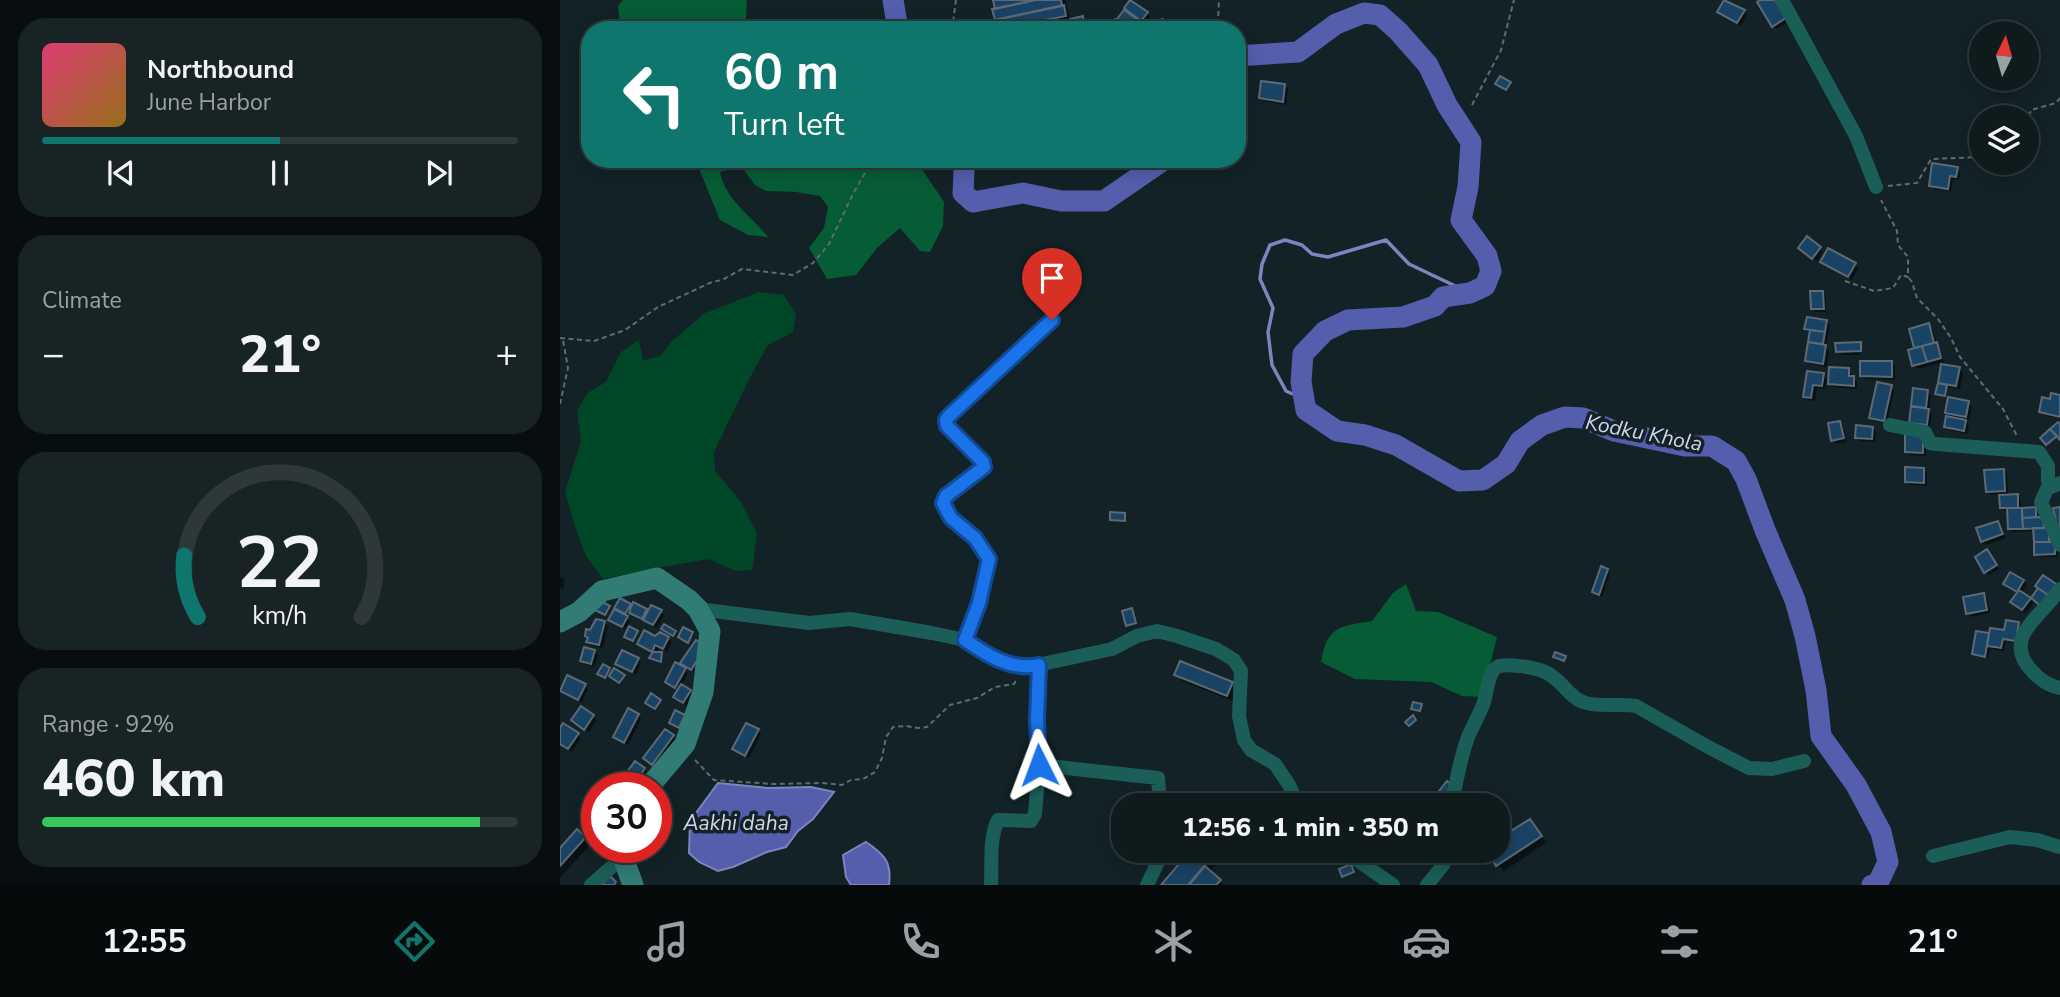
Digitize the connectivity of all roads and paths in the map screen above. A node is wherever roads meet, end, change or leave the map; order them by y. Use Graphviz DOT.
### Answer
graph roads {
  1 [pos="956,0"];
  2 [pos="1219,0"];
  3 [pos="1514,0"];
  4 [pos="1782,0"];
  5 [pos="953,21"];
  6 [pos="1218,21"];
  7 [pos="2060,98"];
  8 [pos="1472,105"];
  9 [pos="2039,108"];
  10 [pos="1969,157"];
  11 [pos="868,168"];
  12 [pos="1875,187"];
  13 [pos="1908,277"];
  14 [pos="1845,281"];
  15 [pos="1052,320"];
  16 [pos="561,338"];
  17 [pos="560,404"];
  18 [pos="1890,425"];
  19 [pos="2025,450"];
  20 [pos="2057,484"];
  21 [pos="2060,545"];
  22 [pos="2060,589"];
  23 [pos="698,609"];
  24 [pos="560,622"];
  25 [pos="965,640"];
  26 [pos="1034,666"];
  27 [pos="2060,688"];
  28 [pos="685,744"];
  29 [pos="1804,761"];
  30 [pos="1039,765"];
  31 [pos="662,772"];
  32 [pos="1159,793"];
  33 [pos="1293,793"];
  34 [pos="1454,793"];
  35 [pos="2060,847"];
  36 [pos="1933,856"];
  37 [pos="613,863"];
  38 [pos="627,863"];
  39 [pos="1157,863"];
  40 [pos="1362,863"];
  41 [pos="1444,863"];
  42 [pos="591,885"];
  43 [pos="633,885"];
  44 [pos="991,885"];
  45 [pos="1147,885"];
  46 [pos="1393,885"];
  47 [pos="1427,885"];
  1 -- 5 [label="path"];
  2 -- 6 [label="path"];
  3 -- 8 [label="path"];
  4 -- 12 [label="street"];
  7 -- 9 [label="path"];
  10 -- 12 [label="path"];
  11 -- 16 [label="path"];
  12 -- 13 [label="path"];
  13 -- 14 [label="path"];
  13 -- 19 [label="path"];
  15 -- 25 [label="street"];
  16 -- 17 [label="path"];
  18 -- 19 [label="street"];
  19 -- 20 [label="street"];
  20 -- 21 [label="street"];
  22 -- 27 [label="street"];
  23 -- 24 [label="street"];
  23 -- 25 [label="street"];
  23 -- 28 [label="street"];
  25 -- 26 [label="street"];
  26 -- 28 [label="path"];
  26 -- 30 [label="street"];
  26 -- 33 [label="street"];
  28 -- 31 [label="street"];
  29 -- 34 [label="street"];
  30 -- 32 [label="street"];
  30 -- 44 [label="street"];
  35 -- 36 [label="street"];
  37 -- 42 [label="street"];
  38 -- 43 [label="street"];
  39 -- 45 [label="street"];
  40 -- 46 [label="street"];
  41 -- 47 [label="street"];
}
